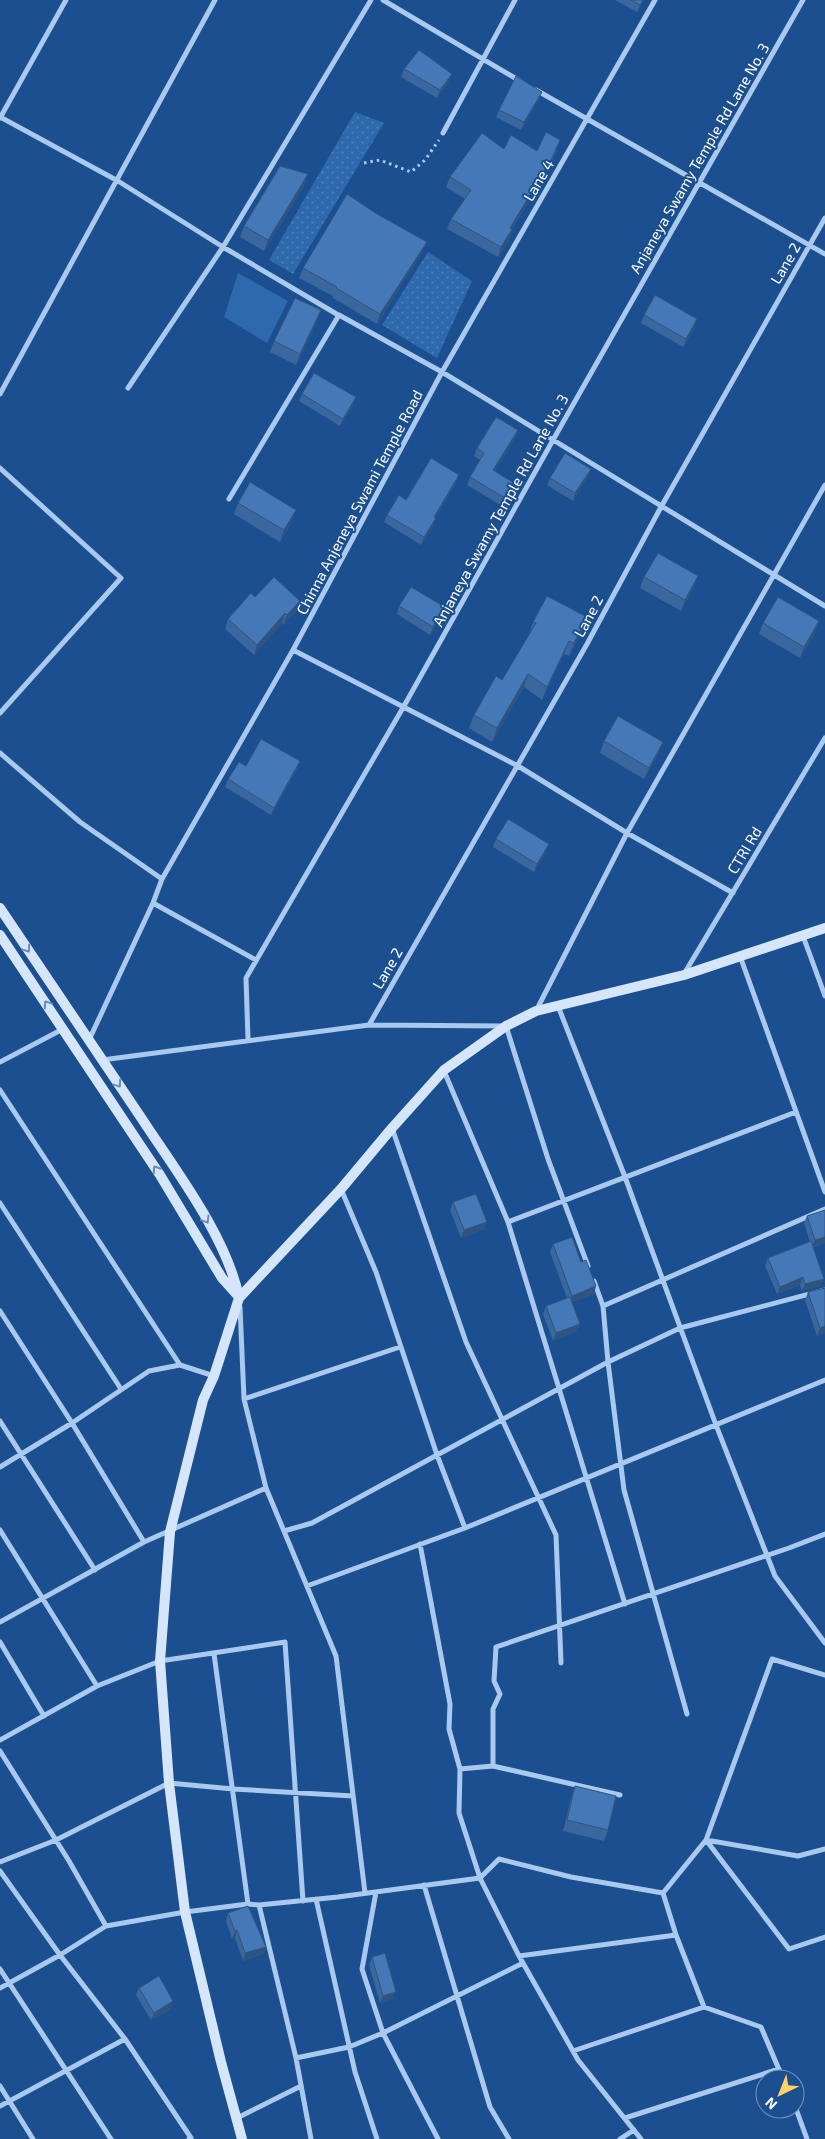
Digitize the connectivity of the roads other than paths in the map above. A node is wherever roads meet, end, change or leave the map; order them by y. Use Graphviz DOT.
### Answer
graph roads {
  1 [pos="66,0"];
  2 [pos="216,0"];
  3 [pos="371,0"];
  4 [pos="383,0"];
  5 [pos="515,0"];
  6 [pos="655,0"];
  7 [pos="803,0"];
  8 [pos="483,59"];
  9 [pos="523,83"];
  10 [pos="531,87"];
  11 [pos="0,117"];
  12 [pos="586,121"];
  13 [pos="442,135"];
  14 [pos="118,182"];
  15 [pos="698,184"];
  16 [pos="825,218"];
  17 [pos="810,244"];
  18 [pos="223,247"];
  19 [pos="825,254"];
  20 [pos="340,316"];
  21 [pos="442,372"];
  22 [pos="128,388"];
  23 [pos="0,394"];
  24 [pos="553,440"];
  25 [pos="0,468"];
  26 [pos="825,485"];
  27 [pos="229,499"];
  28 [pos="661,507"];
  29 [pos="773,574"];
  30 [pos="825,606"];
  31 [pos="294,650"];
  32 [pos="404,706"];
  33 [pos="0,713"];
  34 [pos="825,738"];
  35 [pos="0,753"];
  36 [pos="518,766"];
  37 [pos="627,833"];
  38 [pos="162,879"];
  39 [pos="733,893"];
  40 [pos="153,904"];
  41 [pos="0,908"];
  42 [pos="825,928"];
  43 [pos="0,935"];
  44 [pos="802,936"];
  45 [pos="740,956"];
  46 [pos="256,960"];
  47 [pos="684,975"];
  48 [pos="825,996"];
  49 [pos="558,1005"];
  50 [pos="536,1011"];
  51 [pos="369,1025"];
  52 [pos="506,1026"];
  53 [pos="63,1029"];
  54 [pos="248,1039"];
  55 [pos="89,1040"];
  56 [pos="102,1060"];
  57 [pos="0,1062"];
  58 [pos="444,1070"];
  59 [pos="0,1090"];
  60 [pos="796,1112"];
  61 [pos="392,1128"];
  62 [pos="624,1177"];
  63 [pos="341,1189"];
  64 [pos="825,1192"];
  65 [pos="563,1201"];
  66 [pos="0,1203"];
  67 [pos="825,1209"];
  68 [pos="508,1222"];
  69 [pos="662,1280"];
  70 [pos="825,1290"];
  71 [pos="239,1298"];
  72 [pos="603,1306"];
  73 [pos="0,1311"];
  74 [pos="680,1328"];
  75 [pos="400,1347"];
  76 [pos="608,1362"];
  77 [pos="180,1365"];
  78 [pos="214,1376"];
  79 [pos="825,1380"];
  80 [pos="121,1389"];
  81 [pos="559,1389"];
  82 [pos="244,1399"];
  83 [pos="502,1420"];
  84 [pos="0,1421"];
  85 [pos="72,1423"];
  86 [pos="716,1425"];
  87 [pos="21,1454"];
  88 [pos="437,1455"];
  89 [pos="621,1464"];
  90 [pos="0,1467"];
  91 [pos="586,1478"];
  92 [pos="266,1488"];
  93 [pos="539,1498"];
  94 [pos="465,1528"];
  95 [pos="0,1530"];
  96 [pos="284,1531"];
  97 [pos="170,1532"];
  98 [pos="825,1534"];
  99 [pos="144,1542"];
  100 [pos="420,1544"];
  101 [pos="767,1555"];
  102 [pos="94,1570"];
  103 [pos="307,1586"];
  104 [pos="653,1594"];
  105 [pos="43,1598"];
  106 [pos="625,1604"];
  107 [pos="0,1622"];
  108 [pos="560,1626"];
  109 [pos="0,1642"];
  110 [pos="825,1644"];
  111 [pos="214,1654"];
  112 [pos="160,1662"];
  113 [pos="561,1662"];
  114 [pos="825,1675"];
  115 [pos="97,1686"];
  116 [pos="687,1714"];
  117 [pos="44,1716"];
  118 [pos="0,1740"];
  119 [pos="0,1751"];
  120 [pos="493,1766"];
  121 [pos="460,1769"];
  122 [pos="169,1783"];
  123 [pos="232,1789"];
  124 [pos="295,1792"];
  125 [pos="620,1795"];
  126 [pos="353,1796"];
  127 [pos="56,1840"];
  128 [pos="706,1840"];
  129 [pos="825,1849"];
  130 [pos="0,1862"];
  131 [pos="0,1871"];
  132 [pos="480,1878"];
  133 [pos="424,1885"];
  134 [pos="376,1892"];
  135 [pos="366,1893"];
  136 [pos="663,1893"];
  137 [pos="316,1899"];
  138 [pos="303,1901"];
  139 [pos="248,1904"];
  140 [pos="259,1905"];
  141 [pos="185,1912"];
  142 [pos="106,1926"];
  143 [pos="676,1935"];
  144 [pos="825,1937"];
  145 [pos="60,1955"];
  146 [pos="519,1956"];
  147 [pos="523,1963"];
  148 [pos="0,1969"];
  149 [pos="9,1983"];
  150 [pos="0,1988"];
  151 [pos="457,1994"];
  152 [pos="704,2006"];
  153 [pos="382,2033"];
  154 [pos="125,2039"];
  155 [pos="349,2047"];
  156 [pos="573,2051"];
  157 [pos="296,2058"];
  158 [pos="779,2069"];
  159 [pos="68,2070"];
  160 [pos="755,2077"];
  161 [pos="0,2086"];
  162 [pos="301,2086"];
  163 [pos="10,2101"];
  164 [pos="0,2106"];
  165 [pos="236,2118"];
  166 [pos="624,2118"];
  167 [pos="800,2119"];
  168 [pos="634,2130"];
  169 [pos="33,2139"];
  170 [pos="111,2139"];
  171 [pos="189,2139"];
  172 [pos="242,2139"];
  173 [pos="311,2139"];
  174 [pos="376,2139"];
  175 [pos="438,2139"];
  176 [pos="509,2139"];
  177 [pos="620,2139"];
  178 [pos="641,2139"];
  179 [pos="807,2139"];
  1 -- 11 [label="street"];
  2 -- 14 [label="street"];
  3 -- 18 [label="street"];
  4 -- 8 [label="street"];
  5 -- 8 [label="street"];
  6 -- 12 [label="street, Lane 4"];
  7 -- 15 [label="street, Anjaneya Swamy Temple Rd Lane No. 3"];
  8 -- 9 [label="street"];
  8 -- 13 [label="street"];
  10 -- 12 [label="street"];
  11 -- 14 [label="street"];
  12 -- 15 [label="street"];
  12 -- 21 [label="street, Lane 4"];
  14 -- 18 [label="street"];
  14 -- 23 [label="street"];
  15 -- 17 [label="street"];
  15 -- 24 [label="street, Anjaneya Swamy Temple Rd Lane No. 3"];
  16 -- 17 [label="street, Lane 2"];
  17 -- 19 [label="street"];
  17 -- 28 [label="street, Lane 2"];
  18 -- 20 [label="street"];
  18 -- 22 [label="street"];
  20 -- 21 [label="street"];
  20 -- 27 [label="street"];
  21 -- 24 [label="street"];
  21 -- 31 [label="street, Chinna Anjeneya Swami Temple Road"];
  24 -- 28 [label="street"];
  24 -- 32 [label="street, Anjaneya Swamy Temple Rd Lane No. 3"];
  25 -- 33 [label="street"];
  26 -- 29 [label="street"];
  28 -- 29 [label="street"];
  28 -- 36 [label="street, Lane 2"];
  29 -- 30 [label="street"];
  29 -- 37 [label="street"];
  31 -- 32 [label="street"];
  31 -- 38 [label="street, Chinna Anjeneya Swami Temple Road"];
  32 -- 36 [label="street"];
  32 -- 46 [label="street, Anjaneya Swamy Temple Rd Lane No. 3"];
  34 -- 39 [label="street, CTRI Rd"];
  35 -- 38 [label="street"];
  36 -- 37 [label="street"];
  36 -- 51 [label="street, Lane 2"];
  37 -- 39 [label="street"];
  37 -- 50 [label="street"];
  38 -- 40 [label="street, Chinna Anjeneya Swami Temple Road"];
  39 -- 47 [label="street, CTRI Rd"];
  40 -- 46 [label="street"];
  40 -- 55 [label="street, Chinna Anjeneya Swami Temple Road"];
  41 -- 55 [label="street, one-way"];
  42 -- 44 [label="street"];
  53 -- 43 [label="street, one-way"];
  44 -- 45 [label="street"];
  44 -- 48 [label="street"];
  45 -- 47 [label="street"];
  45 -- 60 [label="street"];
  46 -- 54 [label="street, Anjaneya Swamy Temple Rd Lane No. 3"];
  47 -- 49 [label="street"];
  49 -- 50 [label="street"];
  49 -- 62 [label="street"];
  50 -- 52 [label="street"];
  51 -- 52 [label="street"];
  51 -- 54 [label="street"];
  52 -- 58 [label="street"];
  52 -- 65 [label="street"];
  53 -- 57 [label="street"];
  71 -- 53 [label="street, one-way"];
  54 -- 56 [label="street"];
  55 -- 56 [label="street"];
  56 -- 71 [label="street, one-way"];
  58 -- 61 [label="street"];
  58 -- 68 [label="street"];
  59 -- 77 [label="street"];
  60 -- 62 [label="street"];
  60 -- 64 [label="street"];
  61 -- 63 [label="street"];
  61 -- 83 [label="street"];
  62 -- 65 [label="street"];
  62 -- 69 [label="street"];
  63 -- 71 [label="street"];
  63 -- 75 [label="street"];
  65 -- 68 [label="street"];
  65 -- 72 [label="street"];
  66 -- 80 [label="street"];
  67 -- 69 [label="street"];
  68 -- 81 [label="street"];
  69 -- 72 [label="street"];
  69 -- 74 [label="street"];
  70 -- 74 [label="street"];
  71 -- 78 [label="street"];
  71 -- 82 [label="street"];
  72 -- 76 [label="street"];
  73 -- 85 [label="street"];
  74 -- 76 [label="street"];
  74 -- 86 [label="street"];
  75 -- 82 [label="street"];
  75 -- 88 [label="street"];
  76 -- 81 [label="street"];
  76 -- 89 [label="street"];
  77 -- 78 [label="street"];
  77 -- 80 [label="street"];
  78 -- 97 [label="street"];
  79 -- 86 [label="street"];
  80 -- 85 [label="street"];
  81 -- 83 [label="street"];
  81 -- 91 [label="street"];
  82 -- 92 [label="street"];
  83 -- 88 [label="street"];
  83 -- 93 [label="street"];
  84 -- 87 [label="street"];
  85 -- 87 [label="street"];
  85 -- 99 [label="street"];
  86 -- 89 [label="street"];
  86 -- 101 [label="street"];
  87 -- 90 [label="street"];
  87 -- 102 [label="street"];
  88 -- 94 [label="street"];
  88 -- 96 [label="street"];
  89 -- 91 [label="street"];
  89 -- 104 [label="street"];
  91 -- 93 [label="street"];
  91 -- 106 [label="street"];
  92 -- 96 [label="street"];
  92 -- 97 [label="street"];
  93 -- 94 [label="street"];
  93 -- 108 [label="street"];
  94 -- 100 [label="street"];
  95 -- 105 [label="street"];
  96 -- 103 [label="street"];
  97 -- 99 [label="street"];
  97 -- 112 [label="street"];
  98 -- 101 [label="street"];
  99 -- 102 [label="street"];
  100 -- 103 [label="street"];
  100 -- 121 [label="street"];
  101 -- 104 [label="street"];
  101 -- 110 [label="street"];
  102 -- 105 [label="street"];
  103 -- 126 [label="street"];
  104 -- 106 [label="street"];
  104 -- 116 [label="street"];
  105 -- 107 [label="street"];
  105 -- 115 [label="street"];
  106 -- 108 [label="street"];
  108 -- 113 [label="street"];
  108 -- 120 [label="street"];
  109 -- 117 [label="street"];
  111 -- 112 [label="street"];
  111 -- 123 [label="street"];
  111 -- 124 [label="street"];
  112 -- 115 [label="street"];
  112 -- 122 [label="street"];
  114 -- 128 [label="street"];
  115 -- 117 [label="street"];
  117 -- 118 [label="street"];
  119 -- 127 [label="street"];
  120 -- 121 [label="street"];
  120 -- 125 [label="street"];
  121 -- 132 [label="street"];
  122 -- 123 [label="street"];
  122 -- 127 [label="street"];
  122 -- 141 [label="street"];
  123 -- 124 [label="street"];
  123 -- 139 [label="street"];
  124 -- 126 [label="street"];
  124 -- 138 [label="street"];
  126 -- 135 [label="street"];
  127 -- 130 [label="street"];
  127 -- 142 [label="street"];
  128 -- 129 [label="street"];
  128 -- 136 [label="street"];
  128 -- 144 [label="street"];
  131 -- 145 [label="street"];
  132 -- 133 [label="street"];
  132 -- 136 [label="street"];
  132 -- 146 [label="street"];
  133 -- 134 [label="street"];
  133 -- 151 [label="street"];
  134 -- 135 [label="street"];
  134 -- 153 [label="street"];
  135 -- 137 [label="street"];
  136 -- 143 [label="street"];
  137 -- 138 [label="street"];
  137 -- 155 [label="street"];
  138 -- 140 [label="street"];
  139 -- 140 [label="street"];
  139 -- 141 [label="street"];
  140 -- 157 [label="street"];
  141 -- 142 [label="street"];
  141 -- 165 [label="street"];
  142 -- 145 [label="street"];
  143 -- 146 [label="street"];
  143 -- 152 [label="street"];
  145 -- 149 [label="street"];
  145 -- 154 [label="street"];
  146 -- 147 [label="street"];
  147 -- 151 [label="street"];
  147 -- 156 [label="street"];
  148 -- 149 [label="street"];
  149 -- 150 [label="street"];
  149 -- 159 [label="street"];
  151 -- 153 [label="street"];
  151 -- 176 [label="street"];
  152 -- 156 [label="street"];
  152 -- 158 [label="street"];
  153 -- 155 [label="street"];
  153 -- 175 [label="street"];
  154 -- 159 [label="street"];
  154 -- 171 [label="street"];
  155 -- 157 [label="street"];
  155 -- 174 [label="street"];
  156 -- 166 [label="street"];
  157 -- 162 [label="street"];
  159 -- 163 [label="street"];
  159 -- 170 [label="street"];
  160 -- 166 [label="street"];
  161 -- 163 [label="street"];
  162 -- 165 [label="street"];
  162 -- 173 [label="street"];
  163 -- 164 [label="street"];
  163 -- 169 [label="street"];
  165 -- 172 [label="street"];
  166 -- 168 [label="street"];
  167 -- 179 [label="street"];
  168 -- 177 [label="street"];
  168 -- 178 [label="street"];
}
